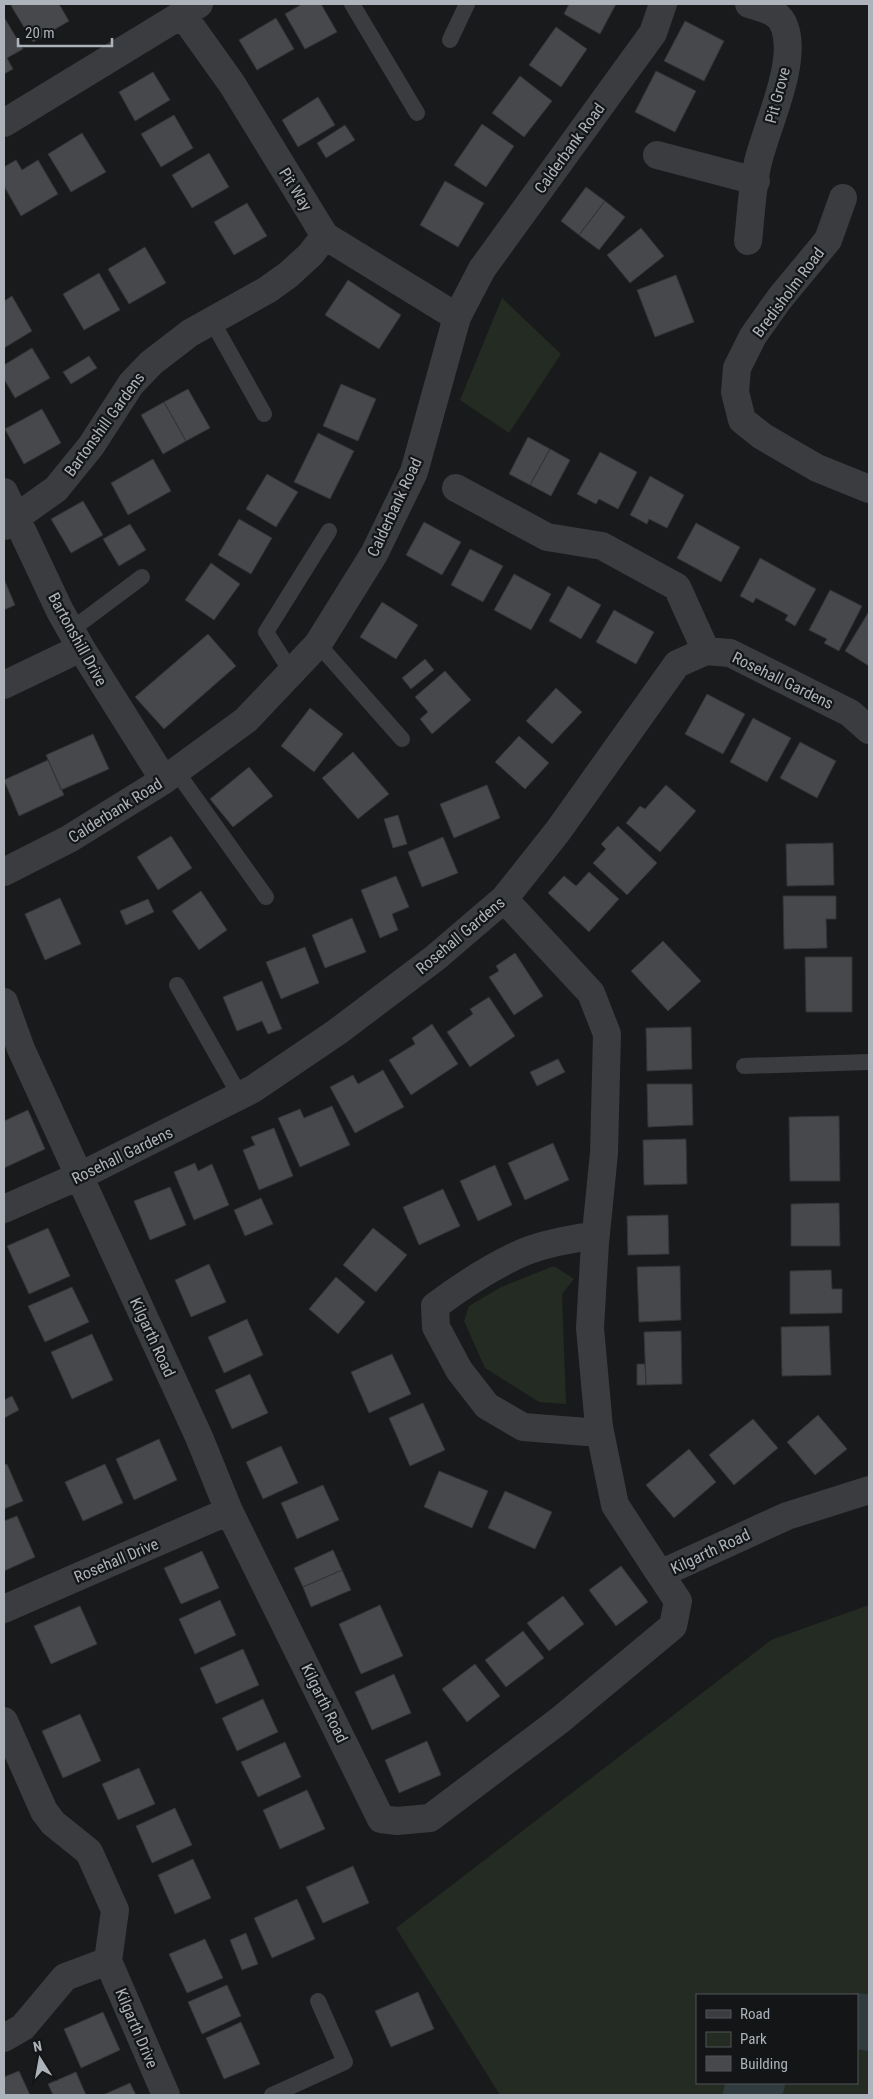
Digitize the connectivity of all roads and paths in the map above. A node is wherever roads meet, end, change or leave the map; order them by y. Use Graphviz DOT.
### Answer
graph roads {
  1 [pos="352,4"];
  2 [pos="467,4"];
  3 [pos="663,4"];
  4 [pos="766,6"];
  5 [pos="191,9"];
  6 [pos="450,40"];
  7 [pos="417,113"];
  8 [pos="4,123"];
  9 [pos="657,155"];
  10 [pos="756,180"];
  11 [pos="844,198"];
  12 [pos="325,236"];
  13 [pos="748,242"];
  14 [pos="456,316"];
  15 [pos="212,321"];
  16 [pos="264,414"];
  17 [pos="456,488"];
  18 [pos="869,489"];
  19 [pos="4,492"];
  20 [pos="10,522"];
  21 [pos="329,531"];
  22 [pos="142,577"];
  23 [pos="76,639"];
  24 [pos="318,644"];
  25 [pos="706,651"];
  26 [pos="292,672"];
  27 [pos="4,685"];
  28 [pos="869,730"];
  29 [pos="402,739"];
  30 [pos="170,775"];
  31 [pos="4,872"];
  32 [pos="266,897"];
  33 [pos="504,899"];
  34 [pos="177,985"];
  35 [pos="4,1002"];
  36 [pos="12,1053"];
  37 [pos="869,1062"];
  38 [pos="744,1066"];
  39 [pos="240,1096"];
  40 [pos="79,1176"];
  41 [pos="4,1208"];
  42 [pos="596,1235"];
  43 [pos="600,1433"];
  44 [pos="869,1490"];
  45 [pos="229,1511"];
  46 [pos="660,1574"];
  47 [pos="4,1609"];
  48 [pos="4,1721"];
  49 [pos="108,1960"];
  50 [pos="318,2001"];
  51 [pos="4,2038"];
  52 [pos="166,2095"];
  53 [pos="272,2095"];
  1 -- 7 [label="lane"];
  2 -- 6 [label="lane"];
  3 -- 14 [label="street, Calderbank Road"];
  4 -- 10 [label="street, Pit Grove"];
  5 -- 8 [label="street"];
  5 -- 12 [label="street, Pit Way"];
  9 -- 10 [label="street"];
  10 -- 13 [label="street, Pit Grove"];
  11 -- 18 [label="street, Bredisholm Road"];
  12 -- 14 [label="street, Pit Way"];
  12 -- 15 [label="street, Bartonshill Gardens"];
  14 -- 24 [label="street, Calderbank Road"];
  15 -- 16 [label="lane"];
  15 -- 20 [label="street, Bartonshill Gardens"];
  17 -- 25 [label="street"];
  19 -- 20 [label="street, Bartonshill Drive"];
  20 -- 23 [label="street, Bartonshill Drive"];
  21 -- 26 [label="lane"];
  22 -- 23 [label="lane"];
  23 -- 27 [label="street"];
  23 -- 30 [label="street, Bartonshill Drive"];
  24 -- 26 [label="street, Calderbank Road"];
  24 -- 29 [label="lane"];
  25 -- 28 [label="street, Rosehall Gardens"];
  25 -- 33 [label="street, Rosehall Gardens"];
  26 -- 30 [label="street, Calderbank Road"];
  30 -- 31 [label="street, Calderbank Road"];
  30 -- 32 [label="lane"];
  33 -- 39 [label="street, Rosehall Gardens"];
  33 -- 42 [label="street"];
  34 -- 39 [label="lane"];
  35 -- 36 [label="street, Kilgarth Road"];
  36 -- 40 [label="street, Kilgarth Road"];
  37 -- 38 [label="lane"];
  39 -- 40 [label="street, Rosehall Gardens"];
  40 -- 41 [label="street, Rosehall Gardens"];
  40 -- 45 [label="street, Kilgarth Road"];
  42 -- 43 [label="street"];
  42 -- 43 [label="street"];
  43 -- 46 [label="street"];
  44 -- 46 [label="street, Kilgarth Road"];
  45 -- 46 [label="street, Kilgarth Road"];
  45 -- 47 [label="street, Rosehall Drive"];
  48 -- 49 [label="street"];
  49 -- 51 [label="street"];
  49 -- 52 [label="street, Kilgarth Drive"];
  50 -- 53 [label="lane"];
}
